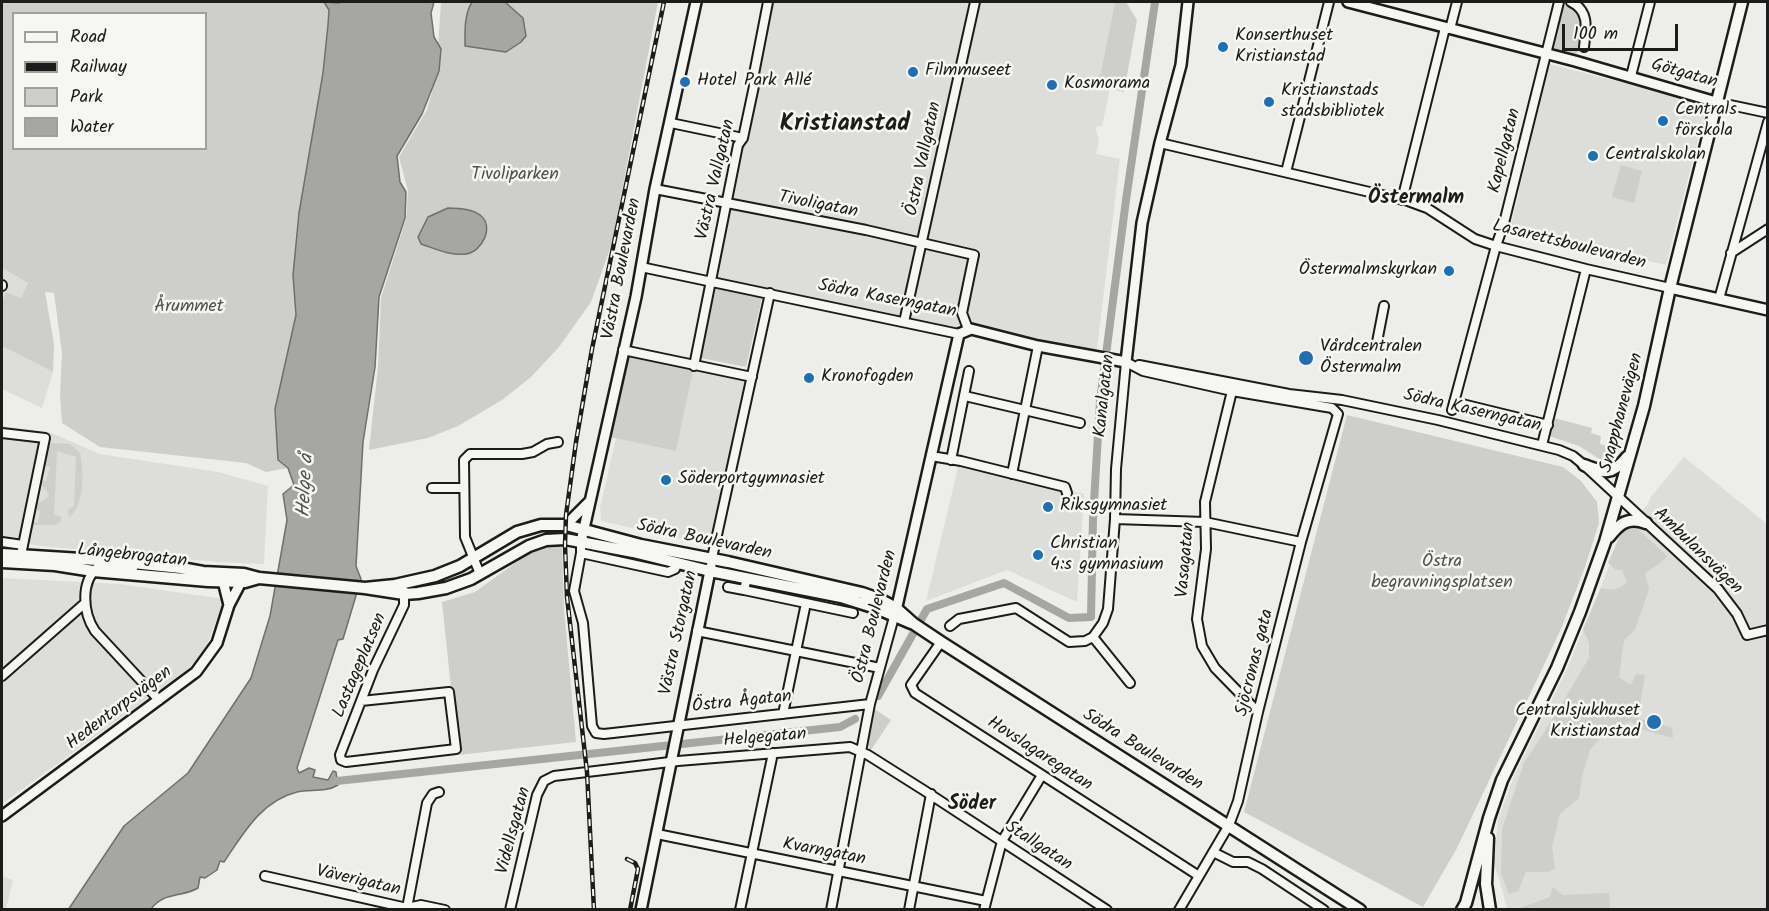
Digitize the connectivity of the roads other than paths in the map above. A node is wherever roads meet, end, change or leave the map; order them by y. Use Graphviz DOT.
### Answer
graph roads {
  1 [pos="696,2"];
  2 [pos="768,2"];
  3 [pos="975,2"];
  4 [pos="1188,2"];
  5 [pos="1329,2"];
  6 [pos="1348,2"];
  7 [pos="1456,2"];
  8 [pos="1559,2"];
  9 [pos="1571,2"];
  10 [pos="1650,2"];
  11 [pos="1742,2"];
  12 [pos="1448,29"];
  13 [pos="1584,47"];
  14 [pos="1546,53"];
  15 [pos="1631,76"];
  16 [pos="1716,102"];
  17 [pos="1767,112"];
  18 [pos="1767,122"];
  19 [pos="671,123"];
  20 [pos="743,138"];
  21 [pos="1160,143"];
  22 [pos="1286,172"];
  23 [pos="655,189"];
  24 [pos="1402,200"];
  25 [pos="726,203"];
  26 [pos="1767,230"];
  27 [pos="922,244"];
  28 [pos="1496,246"];
  29 [pos="1731,253"];
  30 [pos="641,267"];
  31 [pos="1586,269"];
  32 [pos="710,281"];
  33 [pos="1670,288"];
  34 [pos="770,293"];
  35 [pos="1719,299"];
  36 [pos="1384,306"];
  37 [pos="1767,310"];
  38 [pos="904,322"];
  39 [pos="968,329"];
  40 [pos="959,334"];
  41 [pos="1377,342"];
  42 [pos="1038,346"];
  43 [pos="623,351"];
  44 [pos="1126,362"];
  45 [pos="694,366"];
  46 [pos="969,371"];
  47 [pos="752,377"];
  48 [pos="1233,391"];
  49 [pos="965,396"];
  50 [pos="1026,411"];
  51 [pos="1338,414"];
  52 [pos="1080,423"];
  53 [pos="1548,424"];
  54 [pos="2,433"];
  55 [pos="558,442"];
  56 [pos="1542,445"];
  57 [pos="1630,452"];
  58 [pos="931,456"];
  59 [pos="951,460"];
  60 [pos="1584,465"];
  61 [pos="1012,474"];
  62 [pos="432,488"];
  63 [pos="464,488"];
  64 [pos="1067,493"];
  65 [pos="1618,496"];
  66 [pos="591,501"];
  67 [pos="1115,519"];
  68 [pos="1205,522"];
  69 [pos="1646,523"];
  70 [pos="566,525"];
  71 [pos="584,530"];
  72 [pos="2,542"];
  73 [pos="1301,542"];
  74 [pos="1605,542"];
  75 [pos="581,548"];
  76 [pos="22,550"];
  77 [pos="2,554"];
  78 [pos="473,558"];
  79 [pos="712,558"];
  80 [pos="2,562"];
  81 [pos="93,571"];
  82 [pos="710,571"];
  83 [pos="203,572"];
  84 [pos="480,574"];
  85 [pos="219,577"];
  86 [pos="262,578"];
  87 [pos="747,578"];
  88 [pos="241,582"];
  89 [pos="728,587"];
  90 [pos="403,589"];
  91 [pos="744,590"];
  92 [pos="806,603"];
  93 [pos="84,604"];
  94 [pos="229,605"];
  95 [pos="853,613"];
  96 [pos="895,613"];
  97 [pos="950,626"];
  98 [pos="1767,630"];
  99 [pos="697,631"];
  100 [pos="1093,637"];
  101 [pos="942,642"];
  102 [pos="796,651"];
  103 [pos="880,668"];
  104 [pos="2,676"];
  105 [pos="1130,683"];
  106 [pos="159,700"];
  107 [pos="361,701"];
  108 [pos="870,704"];
  109 [pos="1258,712"];
  110 [pos="783,714"];
  111 [pos="677,730"];
  112 [pos="861,751"];
  113 [pos="773,753"];
  114 [pos="672,759"];
  115 [pos="1042,775"];
  116 [pos="439,792"];
  117 [pos="931,795"];
  118 [pos="2,816"];
  119 [pos="1489,818"];
  120 [pos="1229,825"];
  121 [pos="657,834"];
  122 [pos="1002,841"];
  123 [pos="1213,852"];
  124 [pos="752,854"];
  125 [pos="838,872"];
  126 [pos="265,876"];
  127 [pos="1199,876"];
  128 [pos="913,887"];
  129 [pos="985,905"];
  130 [pos="406,908"];
  131 [pos="1356,908"];
  132 [pos="445,909"];
  133 [pos="510,909"];
  134 [pos="641,909"];
  135 [pos="740,909"];
  136 [pos="831,909"];
  137 [pos="909,909"];
  138 [pos="1107,909"];
  139 [pos="1179,909"];
  140 [pos="1324,909"];
  141 [pos="1462,909"];
  142 [pos="1490,909"];
  1 -- 19 [label="street, Västra Boulevarden"];
  2 -- 20 [label="street, Västra Vallgatan"];
  3 -- 27 [label="street, Östra Vallgatan"];
  4 -- 21 [label="street, Kanalgatan"];
  5 -- 22 [label="street"];
  6 -- 12 [label="street, Götgatan"];
  7 -- 12 [label="street"];
  8 -- 14 [label="street, Kapellgatan"];
  9 -- 13 [label="street"];
  10 -- 15 [label="street"];
  11 -- 16 [label="main road, Snapphanevägen"];
  12 -- 14 [label="street, Götgatan"];
  12 -- 24 [label="street"];
  14 -- 15 [label="street, Götgatan"];
  14 -- 28 [label="street, Kapellgatan"];
  15 -- 16 [label="street, Götgatan"];
  16 -- 17 [label="street, Götgatan"];
  16 -- 33 [label="main road, Snapphanevägen"];
  18 -- 29 [label="street"];
  19 -- 20 [label="street"];
  19 -- 23 [label="street, Västra Boulevarden"];
  20 -- 25 [label="street, Västra Vallgatan"];
  21 -- 22 [label="street, Lasarettsboulevarden"];
  21 -- 44 [label="street, Kanalgatan"];
  22 -- 24 [label="street, Lasarettsboulevarden"];
  23 -- 25 [label="street, Tivoligatan"];
  23 -- 30 [label="street, Västra Boulevarden"];
  24 -- 28 [label="street, Lasarettsboulevarden"];
  25 -- 27 [label="street, Tivoligatan"];
  25 -- 32 [label="street, Västra Vallgatan"];
  26 -- 29 [label="street"];
  27 -- 38 [label="street, Östra Vallgatan"];
  27 -- 39 [label="street, Tivoligatan"];
  28 -- 31 [label="street, Lasarettsboulevarden"];
  28 -- 53 [label="street, Kapellgatan"];
  29 -- 35 [label="street"];
  30 -- 32 [label="street, Södra Kaserngatan"];
  30 -- 43 [label="street, Västra Boulevarden"];
  31 -- 33 [label="street, Lasarettsboulevarden"];
  31 -- 53 [label="street"];
  32 -- 34 [label="street, Södra Kaserngatan"];
  32 -- 45 [label="street, Västra Vallgatan"];
  33 -- 35 [label="street, Lasarettsboulevarden"];
  33 -- 57 [label="main road, Snapphanevägen"];
  34 -- 38 [label="street, Södra Kaserngatan"];
  34 -- 47 [label="street, Västra Storgatan"];
  35 -- 37 [label="street, Lasarettsboulevarden"];
  36 -- 41 [label="street"];
  38 -- 40 [label="street, Södra Kaserngatan"];
  39 -- 40 [label="street, Södra Kaserngatan"];
  39 -- 42 [label="street, Södra Kaserngatan"];
  40 -- 58 [label="street, Östra Boulevarden"];
  42 -- 44 [label="street, Södra Kaserngatan"];
  42 -- 50 [label="street"];
  43 -- 45 [label="street"];
  43 -- 66 [label="street, Västra Boulevarden"];
  44 -- 48 [label="street, Södra Kaserngatan"];
  44 -- 56 [label="street, Södra Kaserngatan"];
  44 -- 67 [label="street, Kanalgatan"];
  45 -- 47 [label="street"];
  46 -- 49 [label="street"];
  47 -- 79 [label="street, Västra Storgatan"];
  48 -- 51 [label="street, Södra Kaserngatan"];
  48 -- 68 [label="street, Vasagatan"];
  49 -- 50 [label="street"];
  49 -- 59 [label="street"];
  50 -- 52 [label="street"];
  50 -- 61 [label="street"];
  51 -- 73 [label="street, Sjöcronas gata"];
  53 -- 56 [label="street"];
  54 -- 76 [label="street"];
  55 -- 63 [label="street"];
  56 -- 60 [label="street, Södra Kaserngatan"];
  57 -- 60 [label="main road"];
  57 -- 65 [label="main road, Snapphanevägen"];
  58 -- 59 [label="street"];
  58 -- 96 [label="street, Östra Boulevarden"];
  59 -- 61 [label="street"];
  60 -- 65 [label="street, Södra Kaserngatan"];
  61 -- 64 [label="street"];
  62 -- 63 [label="street"];
  63 -- 78 [label="street"];
  65 -- 69 [label="street, Ambulansvägen"];
  65 -- 74 [label="main road, Snapphanevägen"];
  66 -- 70 [label="street"];
  66 -- 71 [label="street, Västra Boulevarden"];
  67 -- 68 [label="street"];
  67 -- 100 [label="street, Kanalgatan"];
  68 -- 73 [label="street"];
  68 -- 109 [label="street, Vasagatan"];
  69 -- 74 [label="main road"];
  69 -- 98 [label="street, Ambulansvägen"];
  70 -- 71 [label="main road, Långebrogatan"];
  70 -- 78 [label="main road, Långebrogatan"];
  71 -- 75 [label="street, Västra Boulevarden"];
  71 -- 79 [label="main road, Södra Boulevarden"];
  72 -- 76 [label="street"];
  73 -- 109 [label="street, Sjöcronas gata"];
  74 -- 119 [label="main road, Snapphanevägen"];
  75 -- 82 [label="main road, Södra Boulevarden"];
  75 -- 84 [label="main road, Långebrogatan"];
  75 -- 111 [label="street, Östra Ågatan"];
  76 -- 77 [label="main road, Långebrogatan"];
  76 -- 83 [label="main road, Långebrogatan"];
  78 -- 84 [label="street"];
  78 -- 90 [label="main road, Långebrogatan"];
  79 -- 82 [label="street, Västra Storgatan"];
  79 -- 96 [label="main road, Södra Boulevarden"];
  80 -- 81 [label="main road, Långebrogatan"];
  81 -- 83 [label="street"];
  81 -- 85 [label="main road, Långebrogatan"];
  81 -- 93 [label="street"];
  82 -- 87 [label="main road, Södra Boulevarden"];
  82 -- 99 [label="street, Västra Storgatan"];
  83 -- 85 [label="main road, Långebrogatan"];
  84 -- 90 [label="main road, Långebrogatan"];
  85 -- 86 [label="main road, Långebrogatan"];
  85 -- 88 [label="main road, Långebrogatan"];
  85 -- 94 [label="street"];
  86 -- 88 [label="main road, Långebrogatan"];
  86 -- 90 [label="main road, Långebrogatan"];
  87 -- 91 [label="street"];
  87 -- 96 [label="main road, Södra Boulevarden"];
  88 -- 94 [label="street, Hedentorpsvägen"];
  89 -- 91 [label="street"];
  90 -- 107 [label="street, Lastageplatsen"];
  91 -- 92 [label="street"];
  92 -- 95 [label="street"];
  92 -- 102 [label="street"];
  93 -- 104 [label="street"];
  93 -- 106 [label="street"];
  94 -- 106 [label="street, Hedentorpsvägen"];
  96 -- 101 [label="main road, Södra Boulevarden"];
  96 -- 103 [label="street, Östra Boulevarden"];
  97 -- 100 [label="street"];
  99 -- 102 [label="street"];
  99 -- 111 [label="street, Västra Storgatan"];
  100 -- 105 [label="street"];
  101 -- 115 [label="street, Hovslagaregatan"];
  101 -- 120 [label="main road, Södra Boulevarden"];
  102 -- 103 [label="street"];
  102 -- 110 [label="street"];
  103 -- 108 [label="street, Östra Boulevarden"];
  106 -- 118 [label="street, Hedentorpsvägen"];
  107 -- 107 [label="street, Lastageplatsen"];
  108 -- 110 [label="street, Östra Ågatan"];
  108 -- 112 [label="street, Östra Boulevarden"];
  109 -- 120 [label="street, Sjöcronas gata"];
  110 -- 111 [label="street, Östra Ågatan"];
  111 -- 114 [label="street, Västra Storgatan"];
  112 -- 113 [label="street, Helgegatan"];
  112 -- 117 [label="street, Stallgatan"];
  112 -- 125 [label="street, Östra Boulevarden"];
  113 -- 114 [label="street, Helgegatan"];
  113 -- 124 [label="street"];
  114 -- 121 [label="street, Västra Storgatan"];
  114 -- 133 [label="street, Videllsgatan"];
  115 -- 122 [label="street"];
  115 -- 127 [label="street, Hovslagaregatan"];
  116 -- 130 [label="street"];
  117 -- 122 [label="street, Stallgatan"];
  117 -- 128 [label="street"];
  119 -- 141 [label="main road, Snapphanevägen"];
  119 -- 142 [label="main road, Snapphanevägen"];
  120 -- 123 [label="street, Sjöcronas gata"];
  120 -- 131 [label="main road, Södra Boulevarden"];
  121 -- 124 [label="street, Kvarngatan"];
  121 -- 134 [label="street, Västra Storgatan"];
  122 -- 129 [label="street"];
  122 -- 138 [label="street, Stallgatan"];
  123 -- 127 [label="street, Sjöcronas gata"];
  123 -- 140 [label="street"];
  124 -- 125 [label="street, Kvarngatan"];
  124 -- 135 [label="street"];
  125 -- 128 [label="street, Kvarngatan"];
  125 -- 136 [label="street, Östra Boulevarden"];
  126 -- 130 [label="street, Väverigatan"];
  127 -- 139 [label="street, Sjöcronas gata"];
  128 -- 129 [label="street, Kvarngatan"];
  128 -- 137 [label="street"];
  130 -- 132 [label="street, Väverigatan"];
}
